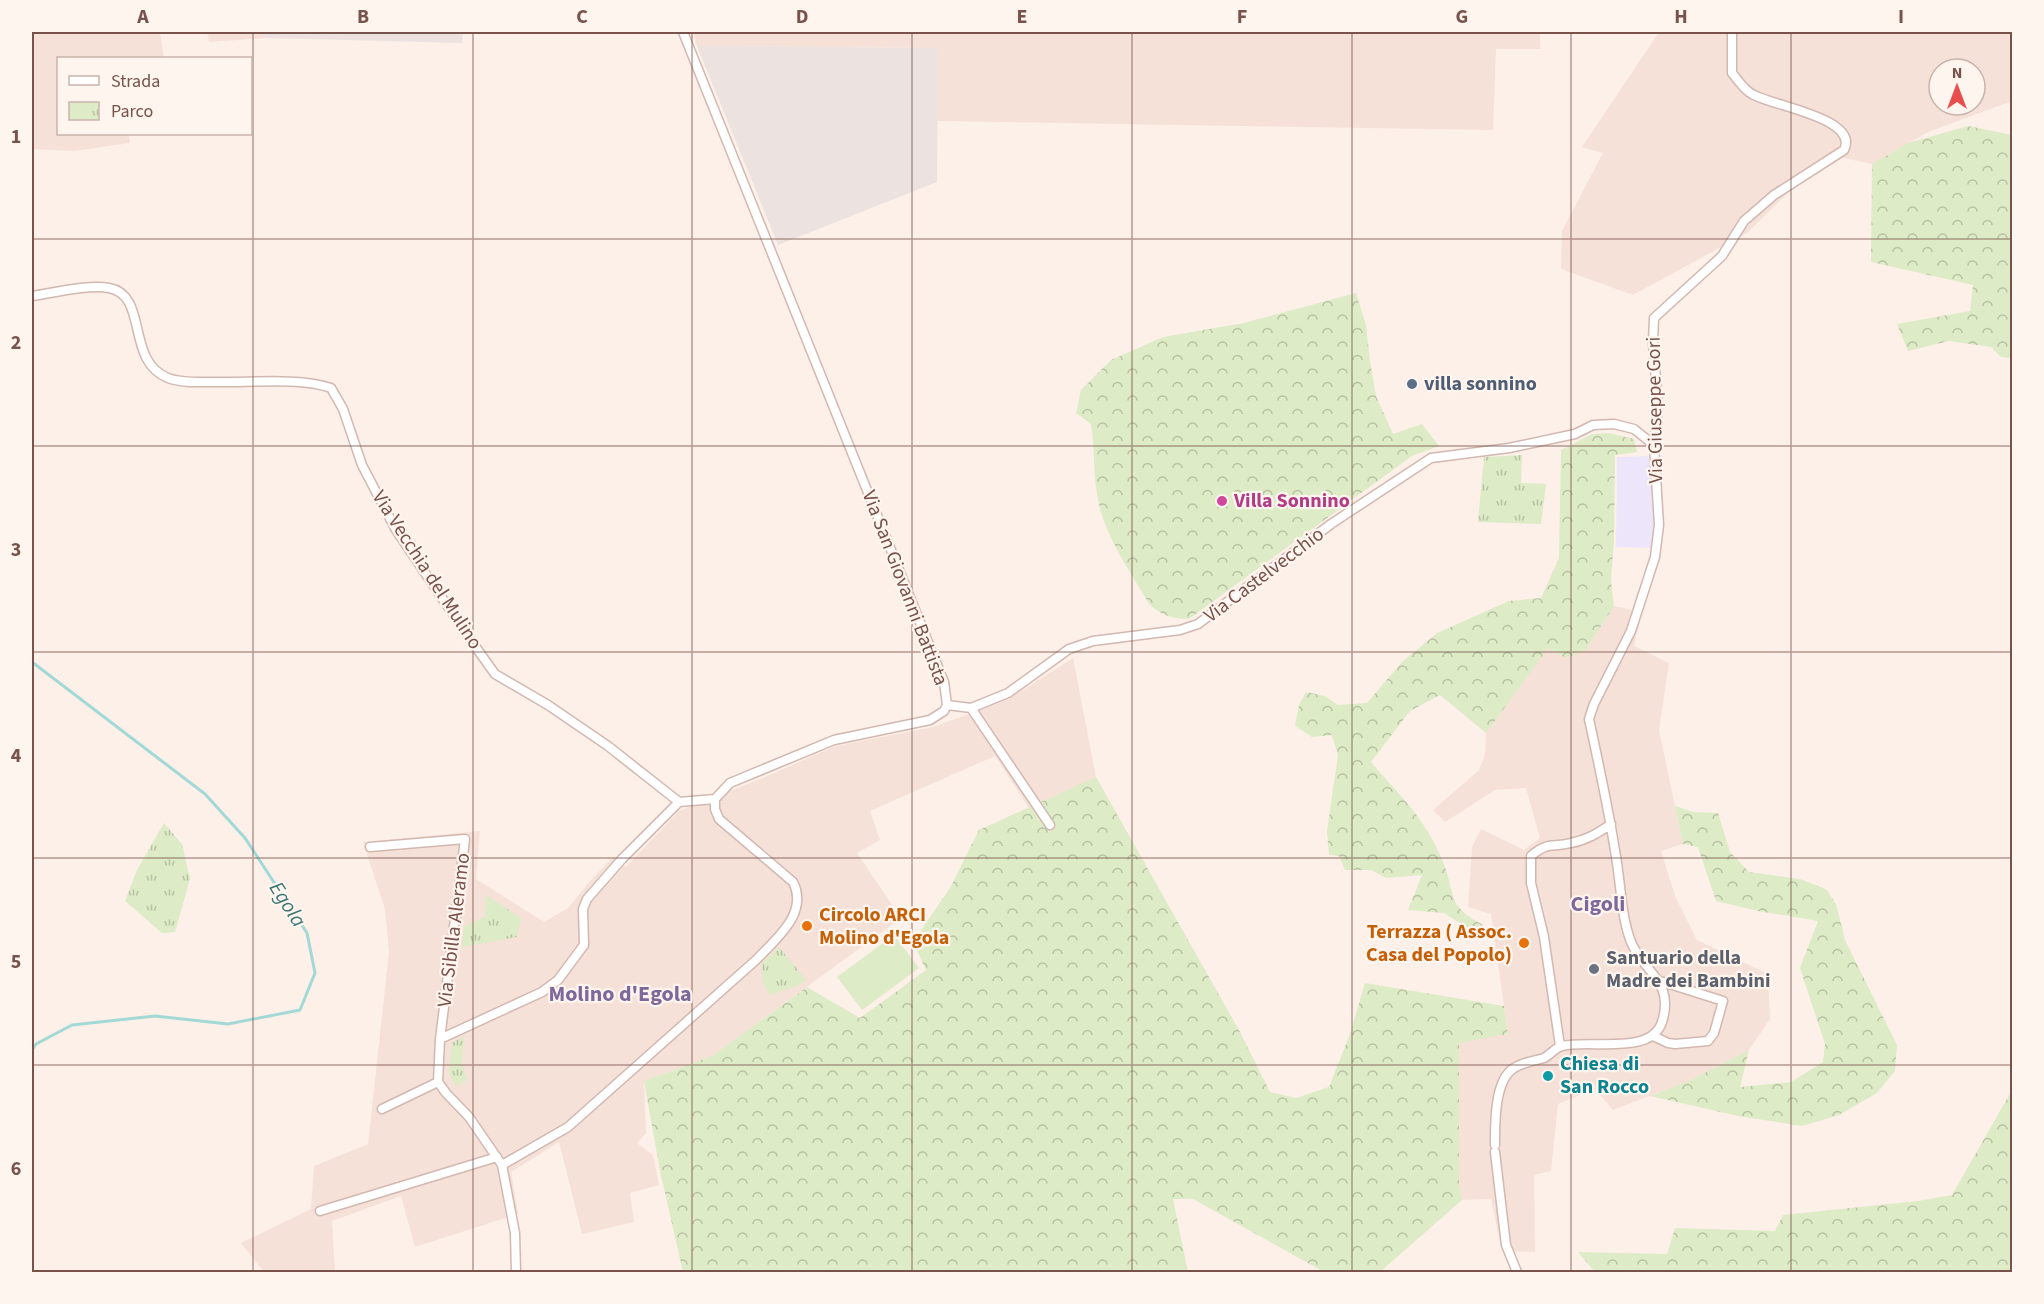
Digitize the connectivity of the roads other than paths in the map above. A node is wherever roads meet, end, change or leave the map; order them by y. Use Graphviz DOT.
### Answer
graph roads {
  1 [pos="683,32"];
  2 [pos="1732,32"];
  3 [pos="32,296"];
  4 [pos="1654,445"];
  5 [pos="947,705"];
  6 [pos="971,708"];
  7 [pos="715,799"];
  8 [pos="680,802"];
  9 [pos="1611,824"];
  10 [pos="1050,825"];
  11 [pos="370,847"];
  12 [pos="1660,981"];
  13 [pos="1653,1036"];
  14 [pos="441,1038"];
  15 [pos="1560,1046"];
  16 [pos="438,1082"];
  17 [pos="382,1109"];
  18 [pos="499,1161"];
  19 [pos="320,1211"];
  20 [pos="516,1272"];
  21 [pos="1517,1272"];
  1 -- 5 [label="street, Via San Giovanni Battista"];
  2 -- 4 [label="street, Via Giuseppe Gori"];
  3 -- 8 [label="street, Via Vecchia del Mulino"];
  4 -- 6 [label="street, Via Castelvecchio"];
  4 -- 9 [label="street, Via Giuseppe Gori"];
  5 -- 6 [label="street, Via Castelvecchio"];
  5 -- 7 [label="street, Via San Giovanni Battista"];
  6 -- 10 [label="street"];
  7 -- 8 [label="street"];
  7 -- 18 [label="street"];
  8 -- 14 [label="street"];
  9 -- 12 [label="street, Via Giuseppe Gori"];
  9 -- 15 [label="street"];
  11 -- 14 [label="street, Via Sibilla Aleramo"];
  12 -- 13 [label="street"];
  12 -- 13 [label="street"];
  13 -- 15 [label="street"];
  14 -- 16 [label="street, Via Sibilla Aleramo"];
  15 -- 21 [label="street"];
  16 -- 17 [label="street"];
  16 -- 18 [label="street"];
  18 -- 19 [label="street"];
  18 -- 20 [label="street"];
}
